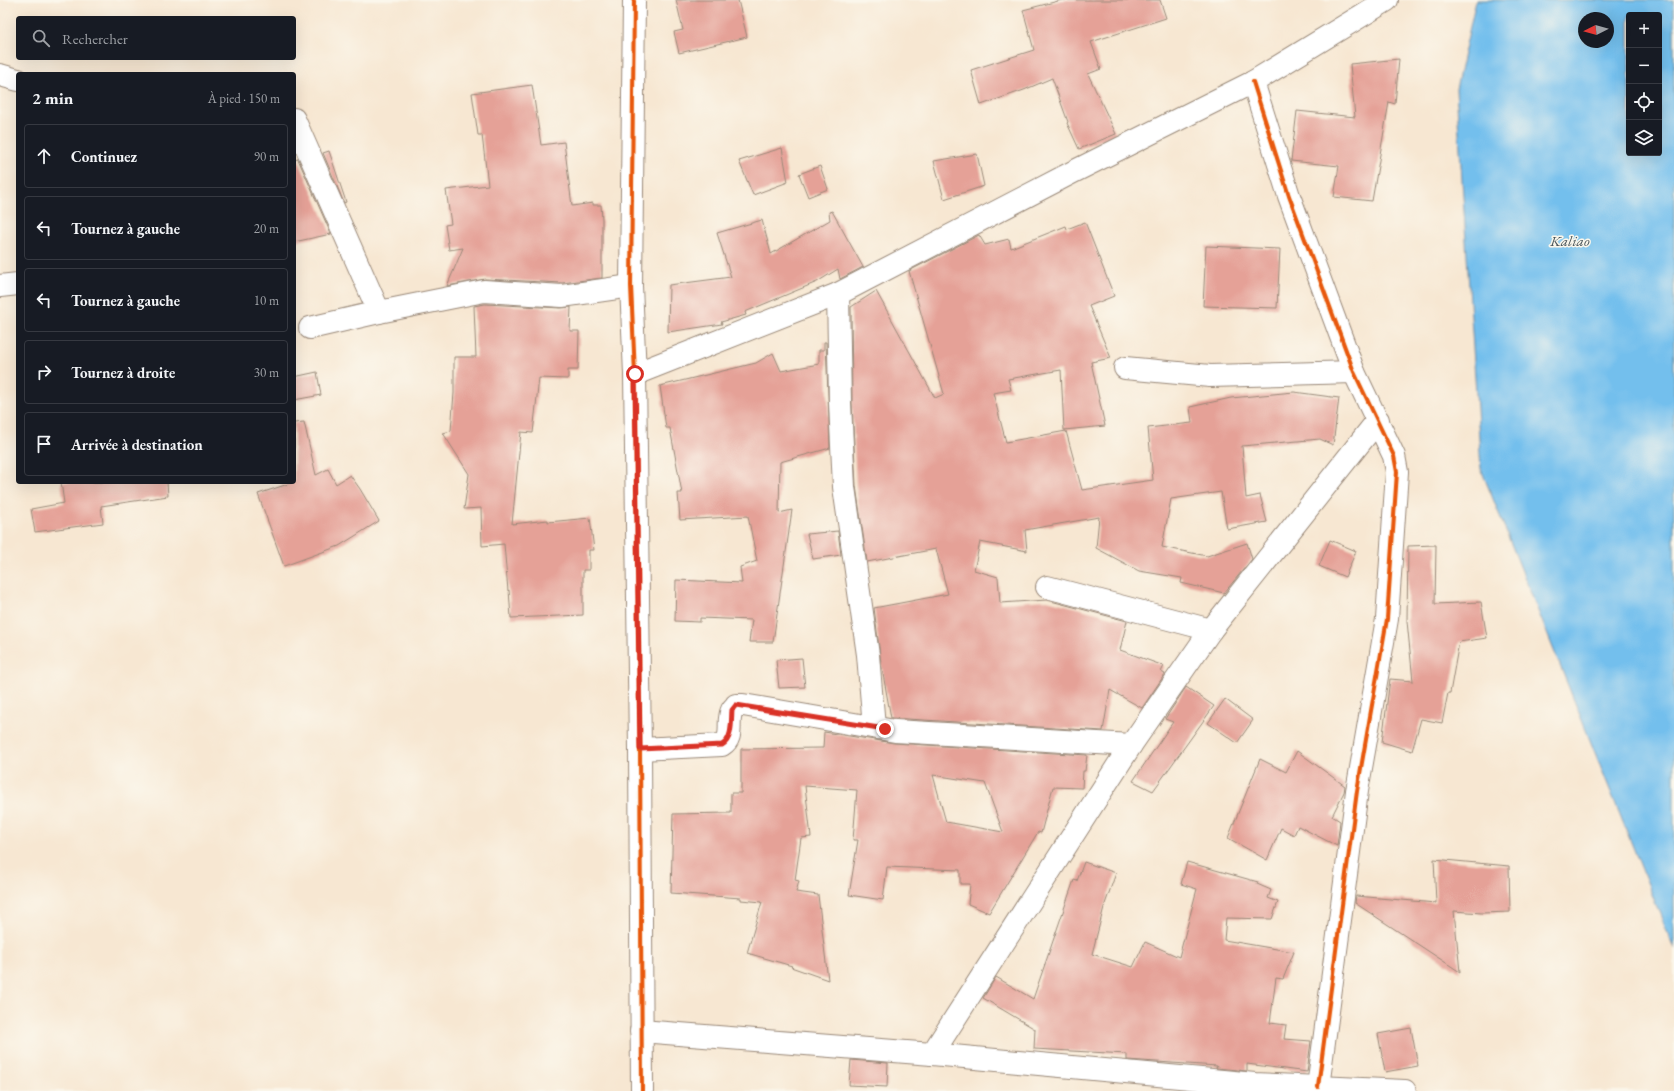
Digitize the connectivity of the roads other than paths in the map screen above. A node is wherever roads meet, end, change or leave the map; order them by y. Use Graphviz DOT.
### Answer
graph roads {
  1 [pos="634,0"];
  2 [pos="1387,0"];
  3 [pos="0,75"];
  4 [pos="16,79"];
  5 [pos="1253,82"];
  6 [pos="296,124"];
  7 [pos="16,284"];
  8 [pos="0,286"];
  9 [pos="631,286"];
  10 [pos="838,294"];
  11 [pos="379,312"];
  12 [pos="310,328"];
  13 [pos="1125,368"];
  14 [pos="1354,372"];
  15 [pos="635,374"];
  16 [pos="1378,420"];
  17 [pos="1047,587"];
  18 [pos="1211,630"];
  19 [pos="874,727"];
  20 [pos="1131,745"];
  21 [pos="640,749"];
  22 [pos="641,1031"];
  23 [pos="932,1054"];
  24 [pos="1254,1087"];
  25 [pos="1318,1088"];
  26 [pos="642,1091"];
  27 [pos="1405,1091"];
  1 -- 9 [label="street"];
  2 -- 5 [label="street"];
  3 -- 4 [label="street"];
  5 -- 10 [label="street"];
  5 -- 14 [label="street"];
  6 -- 11 [label="street"];
  7 -- 8 [label="street"];
  9 -- 11 [label="street"];
  9 -- 15 [label="street"];
  10 -- 15 [label="street"];
  10 -- 19 [label="street"];
  11 -- 12 [label="street"];
  13 -- 14 [label="street"];
  14 -- 16 [label="street"];
  15 -- 21 [label="street"];
  16 -- 18 [label="street"];
  16 -- 25 [label="street"];
  17 -- 18 [label="street"];
  18 -- 20 [label="street"];
  19 -- 20 [label="street"];
  19 -- 21 [label="street"];
  20 -- 23 [label="street"];
  21 -- 22 [label="street"];
  22 -- 23 [label="street"];
  22 -- 26 [label="street"];
  23 -- 24 [label="street"];
  24 -- 25 [label="street"];
  25 -- 27 [label="street"];
}
